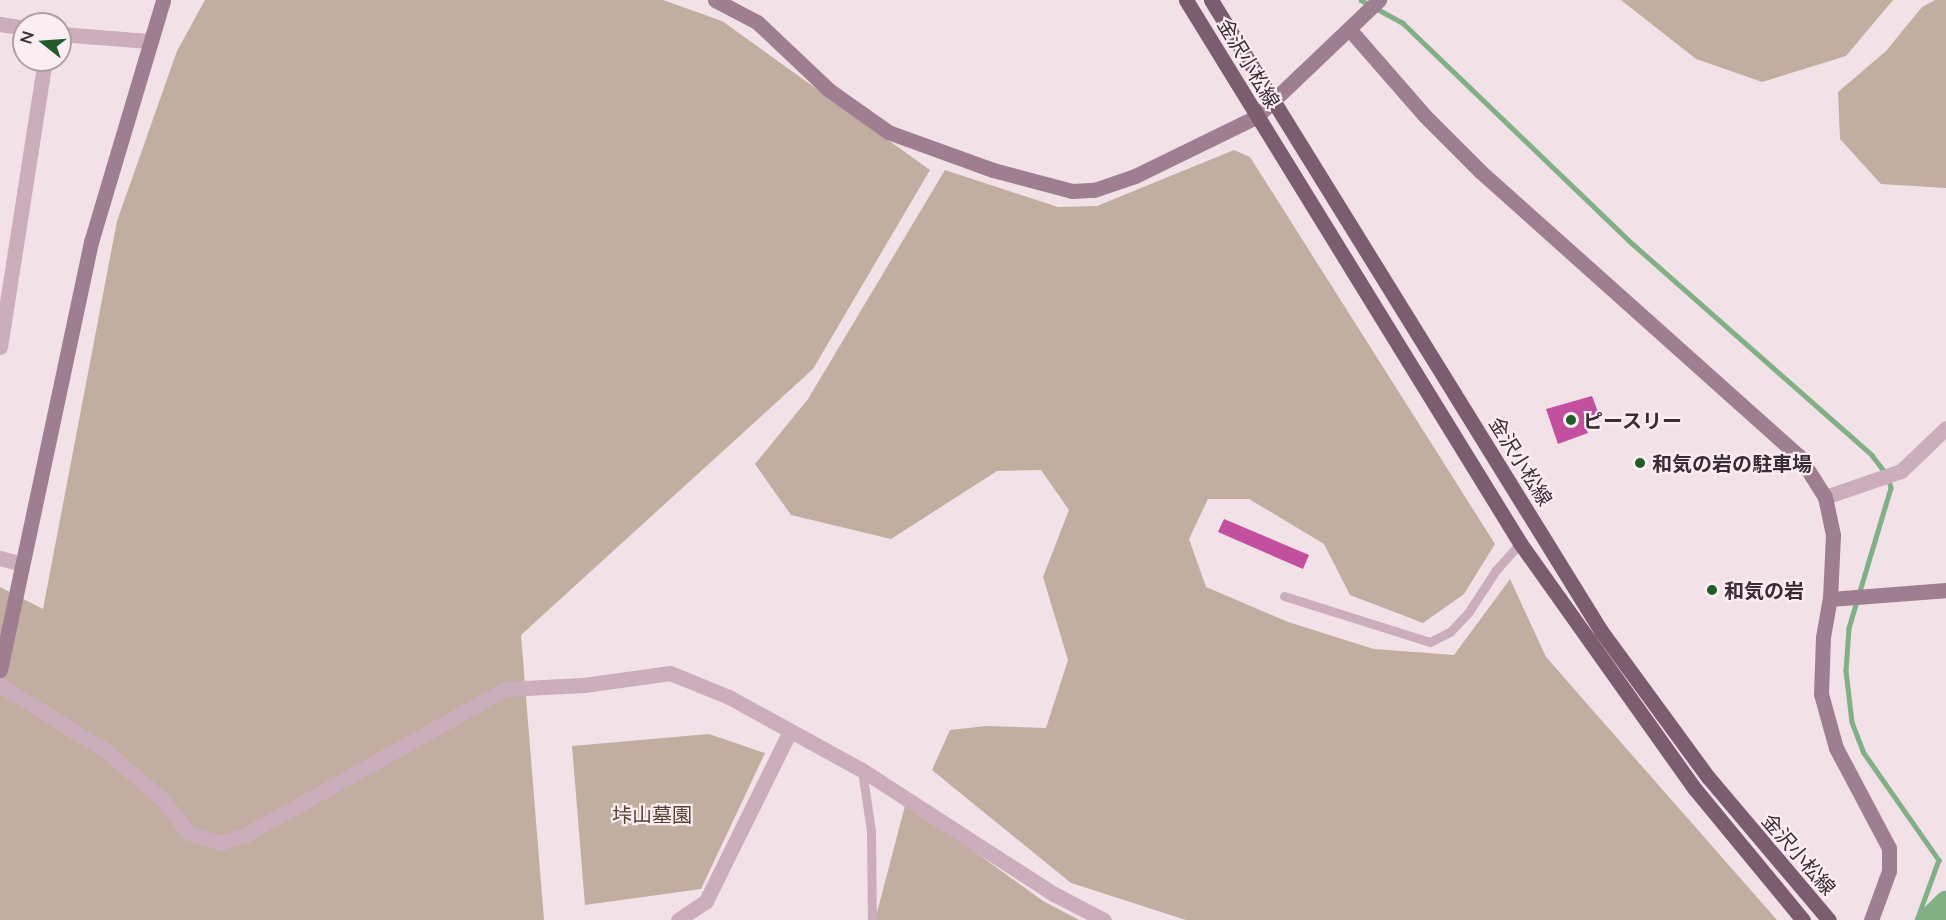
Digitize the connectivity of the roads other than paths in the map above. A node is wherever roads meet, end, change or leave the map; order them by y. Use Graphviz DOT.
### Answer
graph roads {
  1 [pos="163,0"];
  2 [pos="715,0"];
  3 [pos="1186,0"];
  4 [pos="1211,0"];
  5 [pos="1379,0"];
  6 [pos="1352,27"];
  7 [pos="72,35"];
  8 [pos="149,41"];
  9 [pos="43,72"];
  10 [pos="1274,102"];
  11 [pos="1256,117"];
  12 [pos="0,347"];
  13 [pos="1946,429"];
  14 [pos="1825,497"];
  15 [pos="1520,543"];
  16 [pos="0,558"];
  17 [pos="22,564"];
  18 [pos="1946,590"];
  19 [pos="1284,596"];
  20 [pos="1836,599"];
  21 [pos="0,670"];
  22 [pos="0,685"];
  23 [pos="790,731"];
  24 [pos="862,770"];
  25 [pos="678,920"];
  26 [pos="872,920"];
  27 [pos="1104,920"];
  28 [pos="1803,920"];
  29 [pos="1829,920"];
  30 [pos="1871,920"];
  1 -- 8 [label="street"];
  2 -- 11 [label="street"];
  3 -- 11 [label="main road, 金沢小松線"];
  4 -- 10 [label="main road, 金沢小松線"];
  5 -- 6 [label="street"];
  6 -- 10 [label="street"];
  6 -- 14 [label="street"];
  7 -- 8 [label="street"];
  8 -- 17 [label="street"];
  9 -- 12 [label="street"];
  10 -- 11 [label="street"];
  10 -- 29 [label="main road, 金沢小松線"];
  11 -- 15 [label="main road, 金沢小松線"];
  13 -- 14 [label="street"];
  14 -- 20 [label="street"];
  15 -- 19 [label="lane"];
  15 -- 28 [label="main road, 金沢小松線"];
  16 -- 17 [label="street"];
  17 -- 21 [label="street"];
  18 -- 20 [label="street"];
  20 -- 30 [label="street"];
  22 -- 23 [label="street"];
  23 -- 24 [label="street"];
  23 -- 25 [label="street"];
  24 -- 26 [label="lane"];
  24 -- 27 [label="street"];
}
